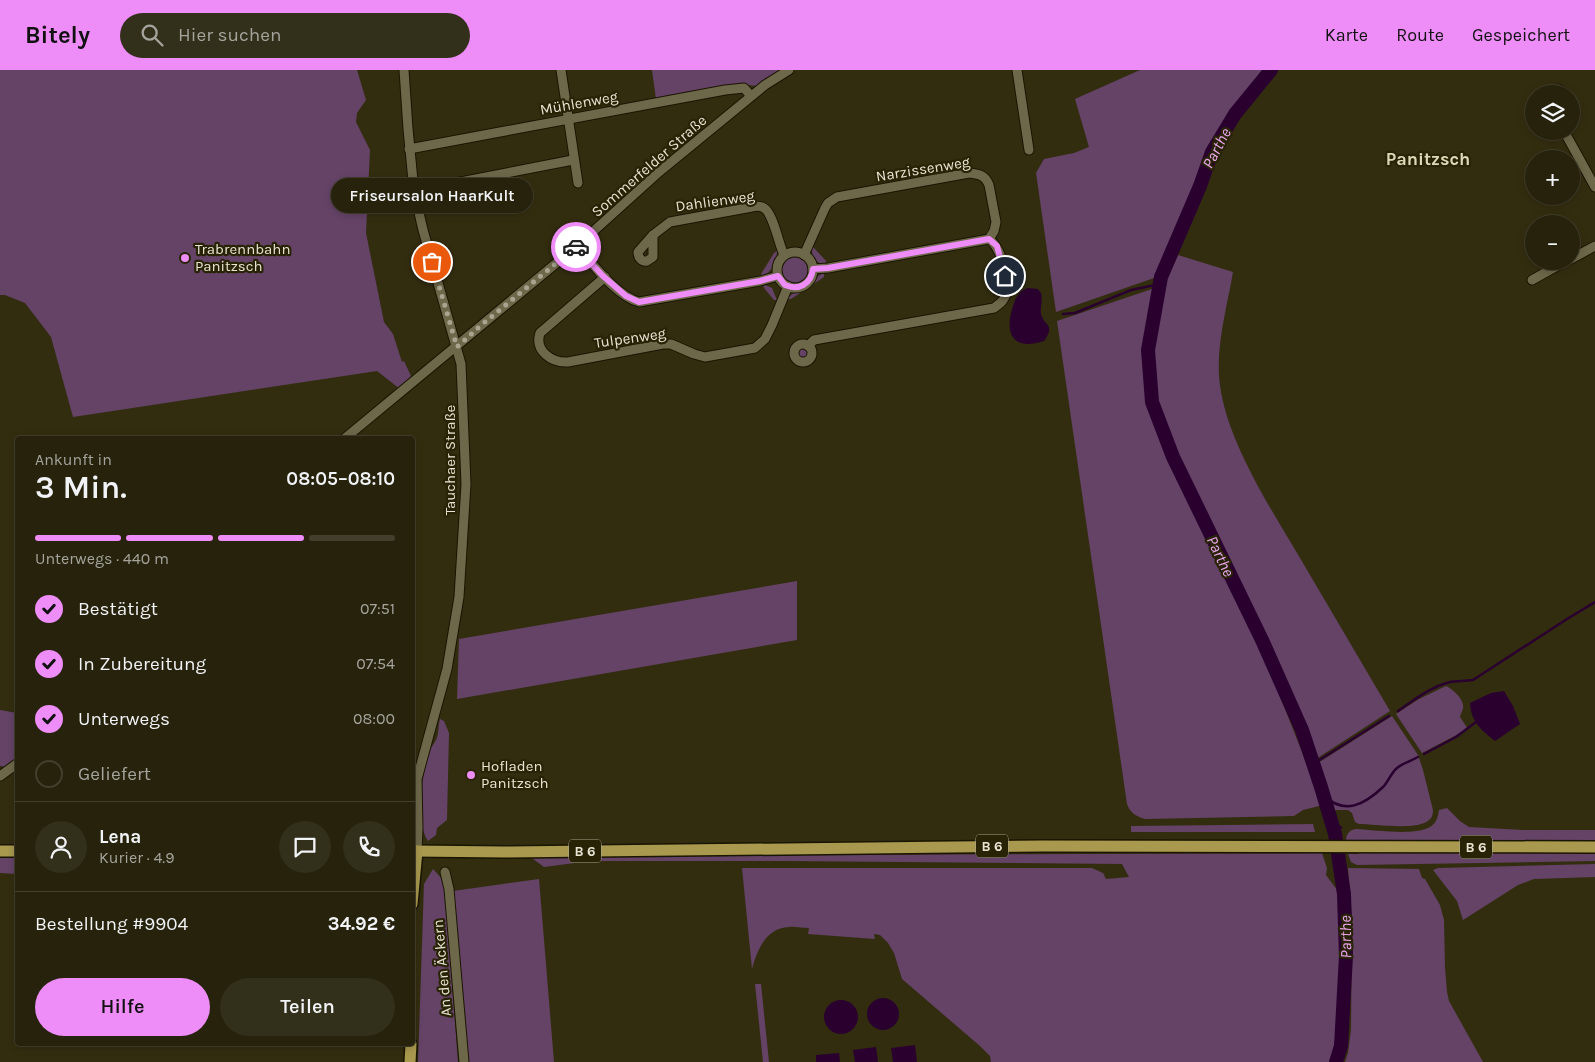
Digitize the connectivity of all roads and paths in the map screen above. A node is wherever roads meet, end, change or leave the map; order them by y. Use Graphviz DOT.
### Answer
graph roads {
  1 [pos="404,70"];
  2 [pos="561,70"];
  3 [pos="789,70"];
  4 [pos="1017,70"];
  5 [pos="751,96"];
  6 [pos="568,119"];
  7 [pos="1569,140"];
  8 [pos="409,149"];
  9 [pos="1029,150"];
  10 [pos="574,160"];
  11 [pos="578,183"];
  12 [pos="1595,187"];
  13 [pos="414,191"];
  14 [pos="653,235"];
  15 [pos="989,239"];
  16 [pos="577,246"];
  17 [pos="1595,246"];
  18 [pos="1580,254"];
  19 [pos="784,255"];
  20 [pos="804,255"];
  21 [pos="813,269"];
  22 [pos="1550,270"];
  23 [pos="778,276"];
  24 [pos="605,277"];
  25 [pos="1532,280"];
  26 [pos="788,286"];
  27 [pos="808,346"];
  28 [pos="457,347"];
  29 [pos="348,436"];
  30 [pos="15,765"];
  31 [pos="0,776"];
  32 [pos="417,779"];
  33 [pos="415,787"];
  34 [pos="1595,846"];
  35 [pos="0,851"];
  36 [pos="415,851"];
  37 [pos="15,852"];
  38 [pos="445,872"];
  39 [pos="412,1046"];
  40 [pos="410,1062"];
  41 [pos="464,1062"];
  1 -- 8 [label="street, Tauchaer Straße"];
  2 -- 6 [label="street"];
  3 -- 5 [label="street, Sommerfelder Straße"];
  4 -- 9 [label="street"];
  5 -- 6 [label="street, Mühlenweg"];
  5 -- 16 [label="street, Sommerfelder Straße"];
  6 -- 8 [label="street, Mühlenweg"];
  6 -- 10 [label="street"];
  7 -- 12 [label="street"];
  8 -- 13 [label="street, Tauchaer Straße"];
  10 -- 11 [label="street"];
  10 -- 13 [label="street"];
  13 -- 28 [label="street, Tauchaer Straße"];
  14 -- 19 [label="street, Dahlienweg"];
  15 -- 20 [label="street, Narzissenweg"];
  15 -- 21 [label="street"];
  15 -- 27 [label="street"];
  16 -- 24 [label="street"];
  16 -- 28 [label="street, Sommerfelder Straße"];
  17 -- 18 [label="street"];
  19 -- 20 [label="street"];
  19 -- 23 [label="street"];
  20 -- 21 [label="street"];
  21 -- 26 [label="street"];
  22 -- 25 [label="street"];
  23 -- 24 [label="street"];
  23 -- 26 [label="street"];
  24 -- 26 [label="street, Tulpenweg"];
  28 -- 29 [label="street, Sommerfelder Straße"];
  28 -- 32 [label="street, Tauchaer Straße"];
  30 -- 31 [label="street"];
  32 -- 33 [label="street"];
  32 -- 36 [label="street, Tauchaer Straße"];
  34 -- 36 [label="main road, B 6"];
  35 -- 37 [label="main road"];
  38 -- 41 [label="street, An den Äckern"];
  39 -- 40 [label="main road"];
}
